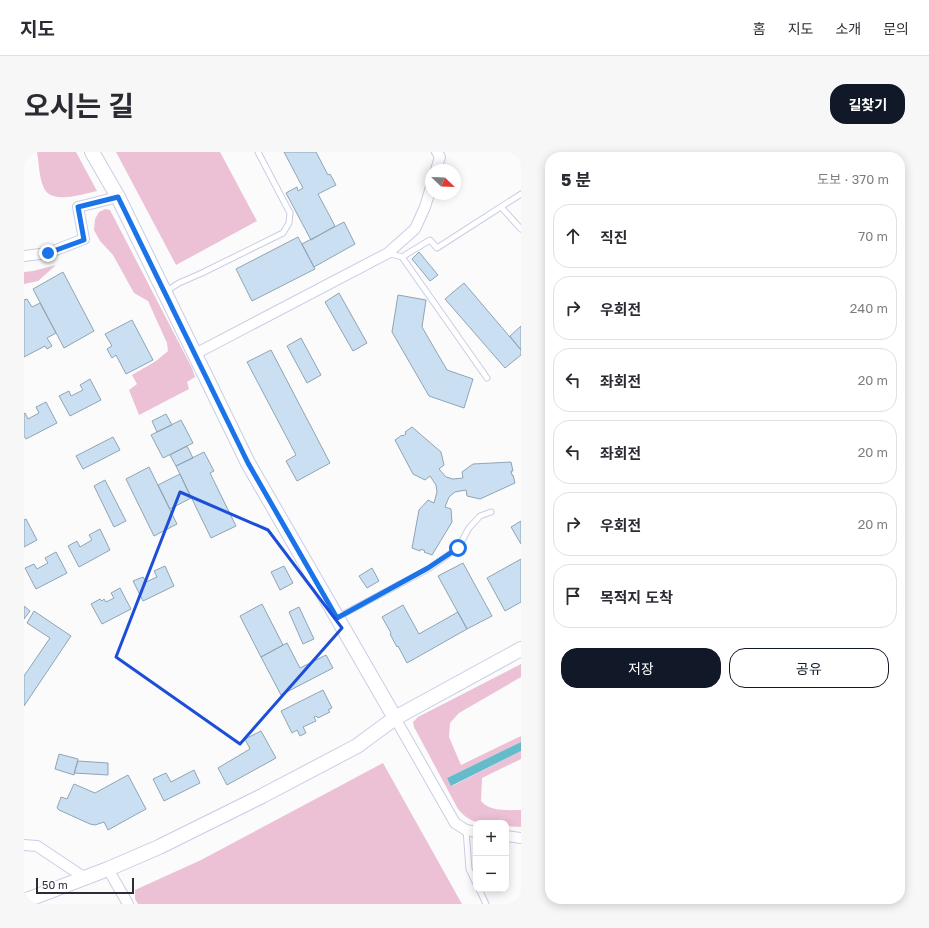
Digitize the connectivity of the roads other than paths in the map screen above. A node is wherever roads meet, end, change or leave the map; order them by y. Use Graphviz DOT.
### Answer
graph roads {
  1 [pos="92,152"];
  2 [pos="258,152"];
  3 [pos="437,152"];
  4 [pos="438,164"];
  5 [pos="521,194"];
  6 [pos="118,197"];
  7 [pos="427,200"];
  8 [pos="501,207"];
  9 [pos="521,229"];
  10 [pos="388,253"];
  11 [pos="24,256"];
  12 [pos="402,257"];
  13 [pos="164,292"];
  14 [pos="195,354"];
  15 [pos="486,378"];
  16 [pos="491,512"];
  17 [pos="337,618"];
  18 [pos="521,649"];
  19 [pos="395,718"];
  20 [pos="471,831"];
  21 [pos="509,836"];
  22 [pos="521,838"];
  23 [pos="24,845"];
  24 [pos="108,869"];
  25 [pos="85,878"];
  26 [pos="473,878"];
  27 [pos="480,892"];
  28 [pos="24,901"];
  29 [pos="128,904"];
  30 [pos="486,904"];
  1 -- 6 [label="street"];
  2 -- 13 [label="lane"];
  3 -- 4 [label="street"];
  5 -- 8 [label="lane"];
  6 -- 11 [label="street"];
  6 -- 13 [label="street"];
  7 -- 10 [label="street"];
  8 -- 9 [label="lane"];
  8 -- 12 [label="lane"];
  10 -- 12 [label="lane"];
  10 -- 14 [label="street"];
  12 -- 15 [label="lane"];
  13 -- 14 [label="street"];
  14 -- 17 [label="street"];
  16 -- 17 [label="lane"];
  17 -- 19 [label="street"];
  18 -- 19 [label="street"];
  19 -- 20 [label="street"];
  19 -- 24 [label="street"];
  20 -- 26 [label="lane"];
  21 -- 22 [label="street"];
  23 -- 25 [label="street"];
  24 -- 25 [label="street"];
  24 -- 29 [label="street"];
  25 -- 28 [label="street"];
  27 -- 30 [label="lane"];
}
